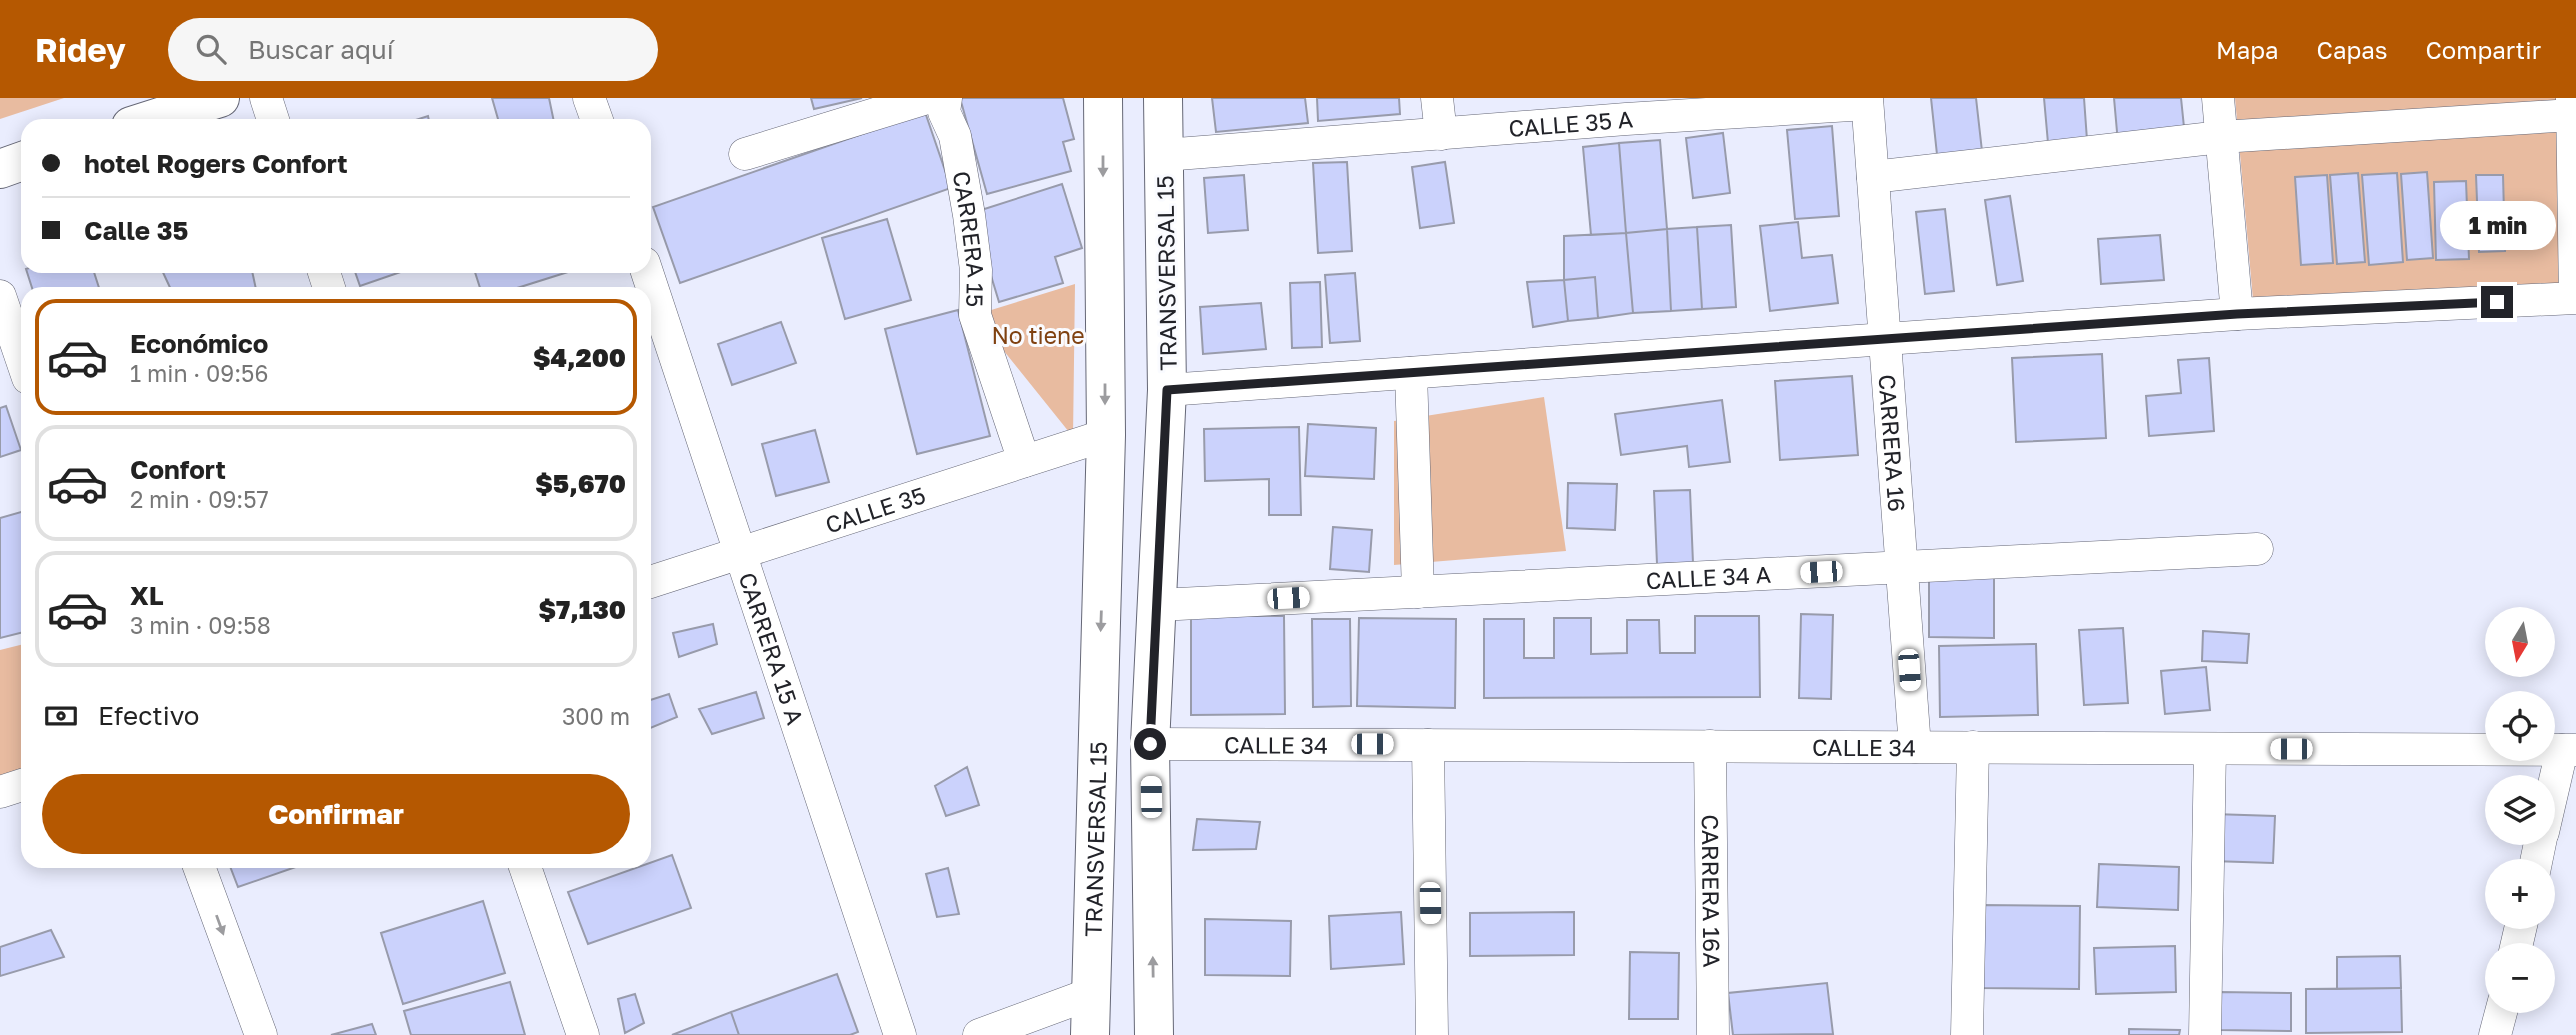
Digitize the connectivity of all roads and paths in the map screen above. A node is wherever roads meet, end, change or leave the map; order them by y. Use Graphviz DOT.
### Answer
graph roads {
  1 [pos="219,98"];
  2 [pos="266,98"];
  3 [pos="589,98"];
  4 [pos="927,98"];
  5 [pos="946,98"];
  6 [pos="1103,98"];
  7 [pos="1164,98"];
  8 [pos="1437,98"];
  9 [pos="2218,98"];
  10 [pos="1867,101"];
  11 [pos="2572,106"];
  12 [pos="1625,108"];
  13 [pos="153,119"];
  14 [pos="273,119"];
  15 [pos="596,119"];
  16 [pos="1441,134"];
  17 [pos="2221,137"];
  18 [pos="745,154"];
  19 [pos="1164,155"];
  20 [pos="21,162"];
  21 [pos="0,169"];
  22 [pos="1873,177"];
  23 [pos="647,273"];
  24 [pos="0,296"];
  25 [pos="2575,298"];
  26 [pos="2237,314"];
  27 [pos="1885,339"];
  28 [pos="21,358"];
  29 [pos="1411,373"];
  30 [pos="1167,390"];
  31 [pos="1106,435"];
  32 [pos="1024,461"];
  33 [pos="2257,550"];
  34 [pos="740,553"];
  35 [pos="1902,568"];
  36 [pos="651,582"];
  37 [pos="1418,592"];
  38 [pos="1158,605"];
  39 [pos="1150,744"];
  40 [pos="1428,745"];
  41 [pos="1710,746"];
  42 [pos="1915,747"];
  43 [pos="1973,747"];
  44 [pos="2210,749"];
  45 [pos="2569,750"];
  46 [pos="21,786"];
  47 [pos="0,793"];
  48 [pos="2555,794"];
  49 [pos="200,868"];
  50 [pos="525,868"];
  51 [pos="1090,994"];
  52 [pos="2501,1013"];
  53 [pos="261,1035"];
  54 [pos="583,1035"];
  55 [pos="900,1035"];
  56 [pos="979,1035"];
  57 [pos="1090,1035"];
  58 [pos="1154,1035"];
  59 [pos="1432,1035"];
  60 [pos="1713,1035"];
  61 [pos="1967,1035"];
  62 [pos="2205,1035"];
  63 [pos="2495,1035"];
  1 -- 13 [label="street"];
  2 -- 14 [label="street"];
  3 -- 15 [label="street"];
  4 -- 18 [label="street"];
  5 -- 32 [label="street, CARRERA 15"];
  6 -- 31 [label="street, TRANSVERSAL 15, one-way"];
  7 -- 19 [label="street, TRANSVERSAL 15"];
  8 -- 16 [label="street"];
  9 -- 17 [label="street"];
  10 -- 12 [label="street, CALLE 35 A"];
  10 -- 22 [label="street, CARRERA 16"];
  11 -- 17 [label="street"];
  11 -- 25 [label="street"];
  12 -- 16 [label="street, CALLE 35 A"];
  16 -- 19 [label="street, CALLE 35 A"];
  17 -- 22 [label="street"];
  17 -- 26 [label="street"];
  19 -- 30 [label="street, TRANSVERSAL 15"];
  20 -- 21 [label="street"];
  22 -- 27 [label="street, CARRERA 16"];
  23 -- 34 [label="street, CARRERA 15 A"];
  24 -- 28 [label="street"];
  25 -- 26 [label="street"];
  26 -- 27 [label="street"];
  27 -- 29 [label="street"];
  27 -- 35 [label="street, CARRERA 16"];
  29 -- 30 [label="street"];
  29 -- 37 [label="street"];
  30 -- 38 [label="street, TRANSVERSAL 15"];
  31 -- 32 [label="street, CALLE 35"];
  31 -- 51 [label="street, TRANSVERSAL 15, one-way"];
  32 -- 34 [label="street, CALLE 35"];
  33 -- 35 [label="street, CALLE 34 A"];
  34 -- 36 [label="street, CALLE 35"];
  34 -- 55 [label="street, CARRERA 15 A"];
  35 -- 37 [label="street, CALLE 34 A"];
  35 -- 42 [label="street, CARRERA 16"];
  37 -- 38 [label="street, CALLE 34 A"];
  38 -- 39 [label="street, TRANSVERSAL 15"];
  39 -- 40 [label="street, CALLE 34"];
  58 -- 39 [label="street, TRANSVERSAL 15, one-way"];
  40 -- 41 [label="street, CALLE 34"];
  40 -- 59 [label="street"];
  41 -- 42 [label="street, CALLE 34"];
  41 -- 60 [label="street, CARRERA 16A"];
  42 -- 43 [label="street, CALLE 34"];
  43 -- 44 [label="street, CALLE 34"];
  43 -- 61 [label="street"];
  44 -- 45 [label="street, CALLE 34"];
  44 -- 62 [label="street"];
  45 -- 48 [label="street"];
  46 -- 47 [label="street"];
  49 -- 53 [label="street, one-way"];
  50 -- 54 [label="street"];
  51 -- 56 [label="street"];
  51 -- 57 [label="street, TRANSVERSAL 15"];
  52 -- 63 [label="street"];
}
